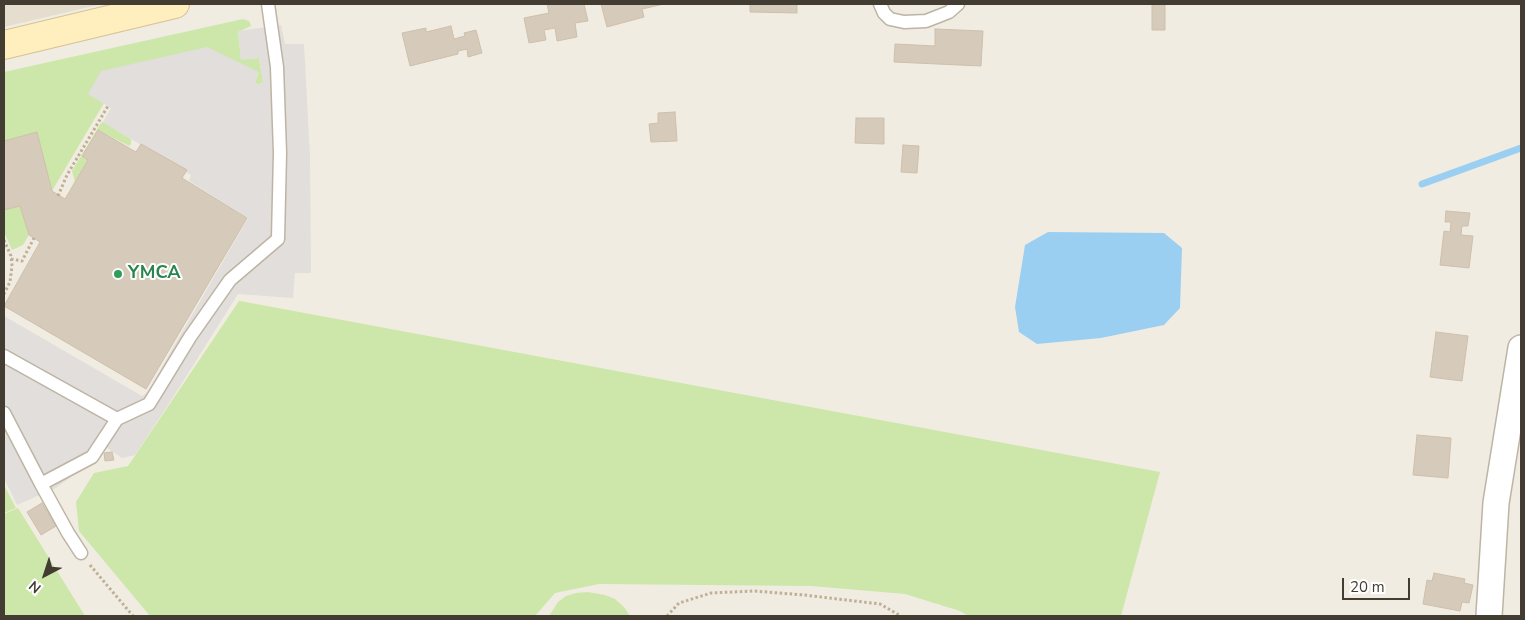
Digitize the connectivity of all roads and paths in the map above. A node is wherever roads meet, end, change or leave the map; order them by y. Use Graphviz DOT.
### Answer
graph roads {
  1 [pos="175,4"];
  2 [pos="268,4"];
  3 [pos="880,4"];
  4 [pos="958,4"];
  5 [pos="4,45"];
  6 [pos="108,106"];
  7 [pos="58,196"];
  8 [pos="34,238"];
  9 [pos="4,240"];
  10 [pos="12,259"];
  11 [pos="4,294"];
  12 [pos="1521,348"];
  13 [pos="4,356"];
  14 [pos="4,413"];
  15 [pos="117,419"];
  16 [pos="41,484"];
  17 [pos="81,553"];
  18 [pos="133,616"];
  19 [pos="667,616"];
  20 [pos="901,616"];
  21 [pos="1489,616"];
  1 -- 5 [label="main road"];
  2 -- 15 [label="lane"];
  3 -- 4 [label="lane"];
  6 -- 7 [label="path"];
  8 -- 10 [label="path"];
  9 -- 10 [label="path"];
  10 -- 11 [label="path"];
  12 -- 21 [label="street"];
  13 -- 15 [label="lane"];
  14 -- 16 [label="lane"];
  15 -- 16 [label="lane"];
  16 -- 17 [label="lane"];
  17 -- 18 [label="path"];
  19 -- 20 [label="path"];
}
